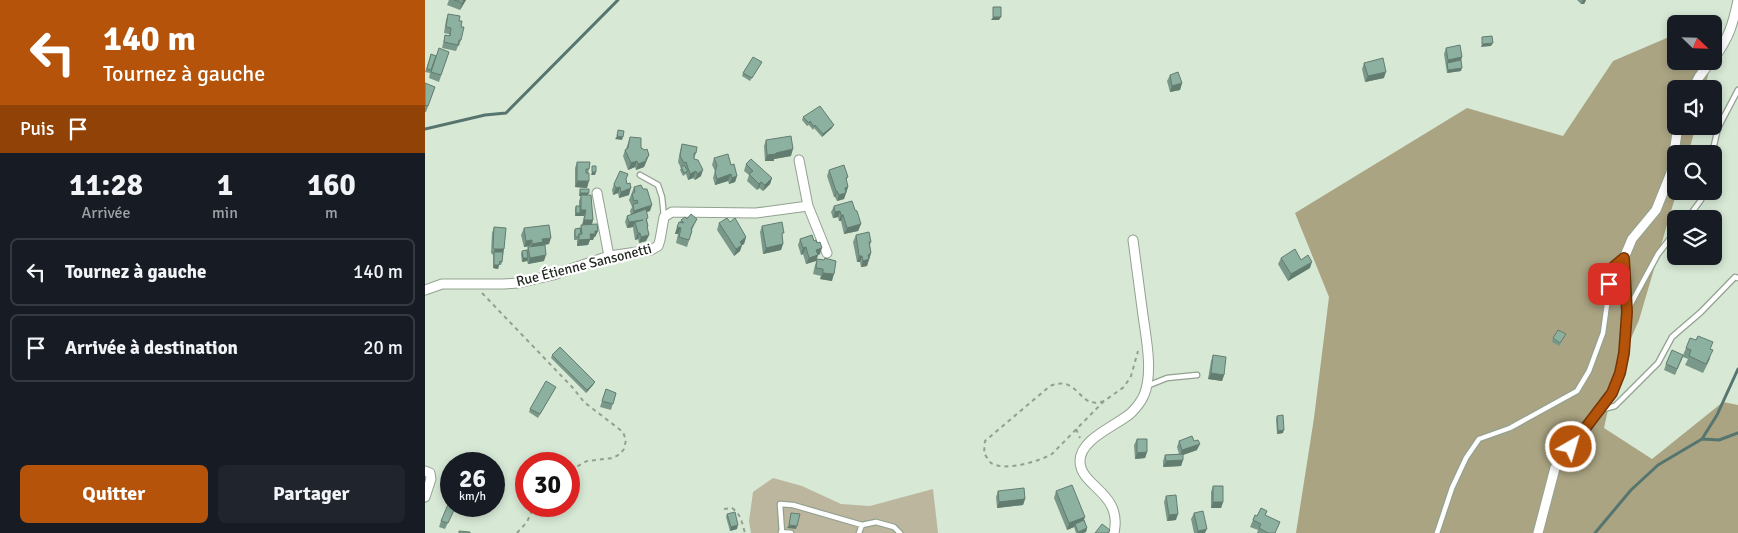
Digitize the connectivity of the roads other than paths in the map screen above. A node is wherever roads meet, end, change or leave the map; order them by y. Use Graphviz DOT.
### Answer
graph roads {
  1 [pos="1738,0"];
  2 [pos="1723,46"];
  3 [pos="1738,90"];
  4 [pos="1677,135"];
  5 [pos="1714,145"];
  6 [pos="799,160"];
  7 [pos="640,175"];
  8 [pos="597,193"];
  9 [pos="808,206"];
  10 [pos="664,217"];
  11 [pos="1133,240"];
  12 [pos="1667,242"];
  13 [pos="827,253"];
  14 [pos="609,256"];
  15 [pos="1624,258"];
  16 [pos="1738,278"];
  17 [pos="425,290"];
  18 [pos="1627,312"];
  19 [pos="1197,375"];
  20 [pos="1147,386"];
  21 [pos="1599,411"];
  22 [pos="425,471"];
  23 [pos="425,497"];
  24 [pos="863,525"];
  25 [pos="781,532"];
  26 [pos="791,533"];
  27 [pos="859,533"];
  28 [pos="900,533"];
  29 [pos="1114,533"];
  30 [pos="1437,533"];
  31 [pos="1538,533"];
  1 -- 2 [label="street"];
  3 -- 5 [label="lane"];
  4 -- 15 [label="street"];
  6 -- 9 [label="street"];
  7 -- 10 [label="lane"];
  8 -- 14 [label="street"];
  9 -- 10 [label="street"];
  9 -- 13 [label="street"];
  10 -- 14 [label="street, Rue Étienne Sansonetti"];
  11 -- 20 [label="street"];
  12 -- 18 [label="lane"];
  14 -- 17 [label="street, Rue Étienne Sansonetti"];
  15 -- 18 [label="street"];
  15 -- 30 [label="lane"];
  16 -- 21 [label="lane"];
  18 -- 21 [label="street"];
  19 -- 20 [label="lane"];
  20 -- 29 [label="street"];
  21 -- 31 [label="street"];
  22 -- 23 [label="street"];
  24 -- 25 [label="lane"];
  24 -- 27 [label="lane"];
  24 -- 28 [label="lane"];
  25 -- 26 [label="lane"];
}
